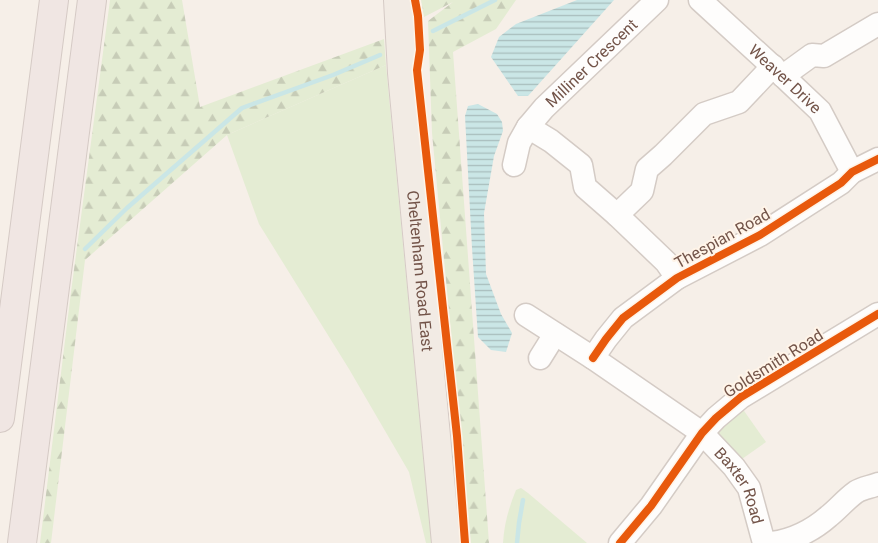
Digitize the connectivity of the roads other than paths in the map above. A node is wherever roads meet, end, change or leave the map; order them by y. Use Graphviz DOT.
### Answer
graph roads {
  1 [pos="54,0"];
  2 [pos="92,0"];
  3 [pos="398,0"];
  4 [pos="657,0"];
  5 [pos="700,0"];
  6 [pos="878,24"];
  7 [pos="778,71"];
  8 [pos="528,127"];
  9 [pos="878,159"];
  10 [pos="514,165"];
  11 [pos="852,172"];
  12 [pos="617,215"];
  13 [pos="677,278"];
  14 [pos="878,314"];
  15 [pos="526,315"];
  16 [pos="555,334"];
  17 [pos="540,358"];
  18 [pos="593,358"];
  19 [pos="0,418"];
  20 [pos="702,433"];
  21 [pos="878,484"];
  22 [pos="22,543"];
  23 [pos="446,543"];
  24 [pos="620,543"];
  25 [pos="764,543"];
  26 [pos="772,543"];
  1 -- 19 [label="highway"];
  2 -- 22 [label="highway"];
  3 -- 23 [label="main road, Cheltenham Road East"];
  4 -- 8 [label="street, Milliner Crescent"];
  5 -- 7 [label="street, Weaver Drive"];
  6 -- 7 [label="street"];
  7 -- 11 [label="street, Weaver Drive"];
  7 -- 12 [label="street"];
  8 -- 10 [label="street, Milliner Crescent"];
  8 -- 12 [label="street"];
  9 -- 11 [label="street, Thespian Road"];
  11 -- 13 [label="street, Thespian Road"];
  12 -- 13 [label="street"];
  13 -- 18 [label="street, Thespian Road"];
  14 -- 20 [label="street, Goldsmith Road"];
  15 -- 16 [label="street"];
  16 -- 17 [label="street"];
  16 -- 18 [label="street"];
  18 -- 20 [label="street"];
  20 -- 24 [label="street, Goldsmith Road"];
  20 -- 25 [label="street, Baxter Road"];
  21 -- 26 [label="street"];
}
